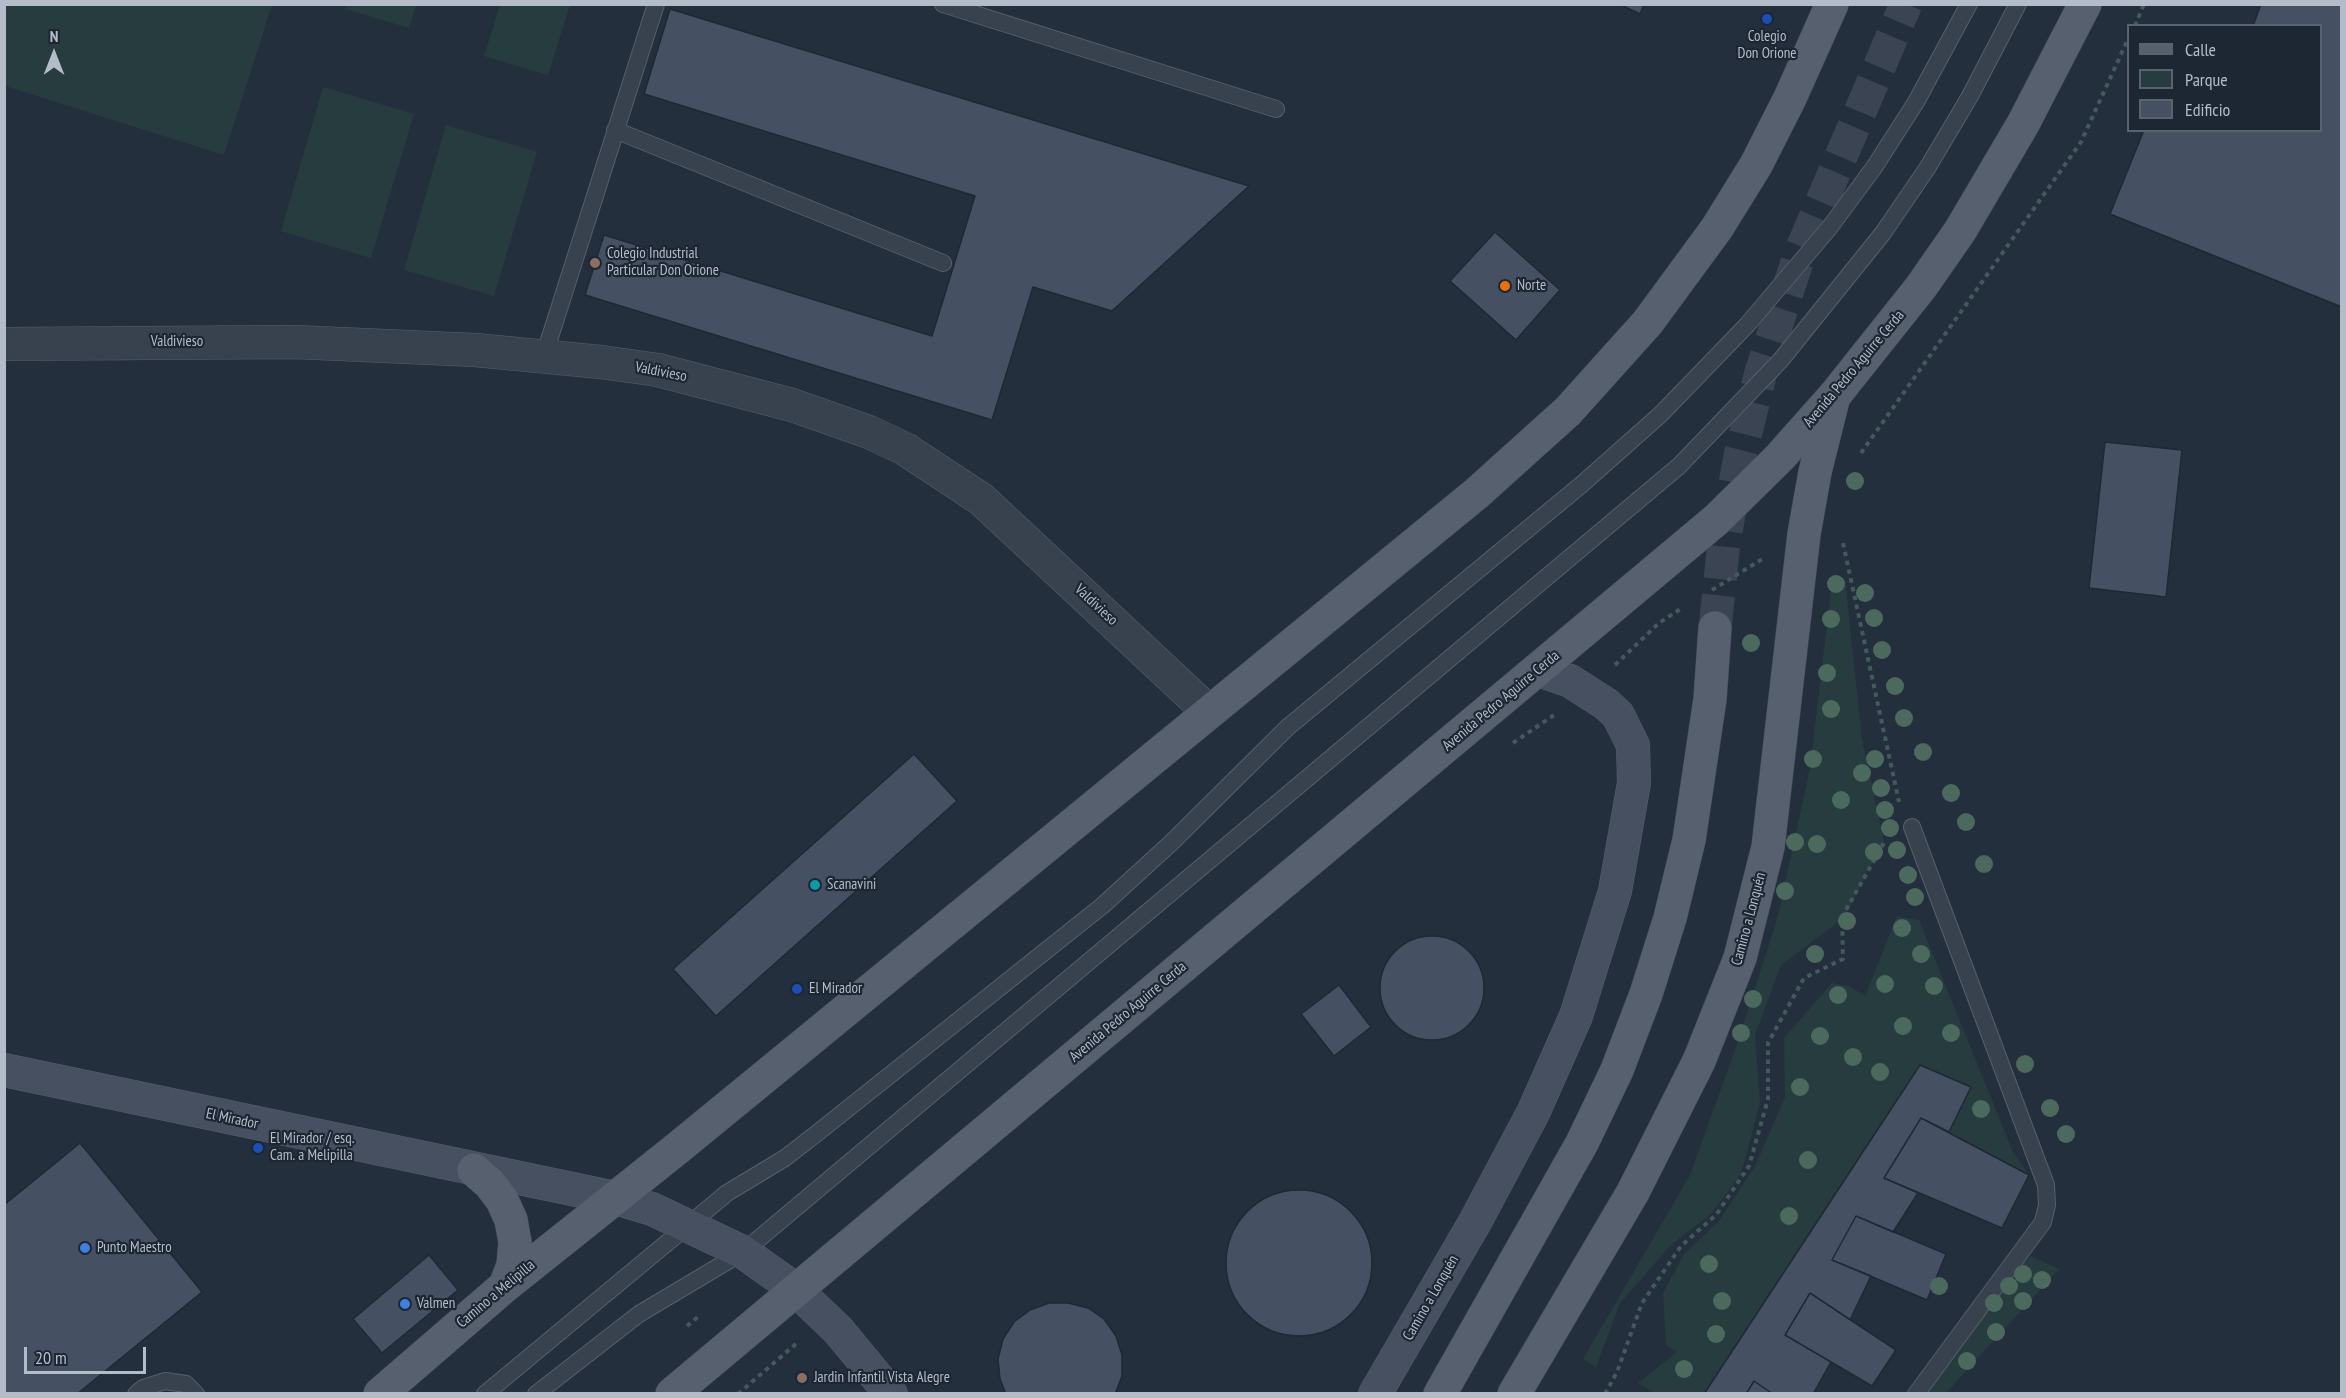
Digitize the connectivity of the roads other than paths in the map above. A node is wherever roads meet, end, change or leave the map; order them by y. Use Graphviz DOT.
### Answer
graph roads {
  1 [pos="656,4"];
  2 [pos="944,4"];
  3 [pos="1832,4"];
  4 [pos="1969,4"];
  5 [pos="2018,4"];
  6 [pos="2085,4"];
  7 [pos="1276,108"];
  8 [pos="615,130"];
  9 [pos="944,263"];
  10 [pos="4,344"];
  11 [pos="544,356"];
  12 [pos="1835,395"];
  13 [pos="1715,628"];
  14 [pos="1538,670"];
  15 [pos="1208,711"];
  16 [pos="1911,827"];
  17 [pos="7,1074"];
  18 [pos="474,1170"];
  19 [pos="615,1198"];
  20 [pos="688,1224"];
  21 [pos="743,1252"];
  22 [pos="505,1286"];
  23 [pos="795,1289"];
  24 [pos="136,1394"];
  25 [pos="196,1394"];
  26 [pos="380,1394"];
  27 [pos="485,1394"];
  28 [pos="536,1394"];
  29 [pos="672,1394"];
  30 [pos="891,1394"];
  31 [pos="1375,1394"];
  32 [pos="1440,1394"];
  33 [pos="1514,1394"];
  34 [pos="1916,1394"];
  1 -- 8 [label="lane"];
  2 -- 7 [label="lane"];
  3 -- 15 [label="main road"];
  4 -- 20 [label="lane"];
  5 -- 21 [label="lane"];
  6 -- 12 [label="main road, Avenida Pedro Aguirre Cerda"];
  8 -- 9 [label="lane"];
  8 -- 11 [label="lane"];
  10 -- 11 [label="street, Valdivieso"];
  11 -- 15 [label="street, Valdivieso"];
  12 -- 14 [label="main road, Avenida Pedro Aguirre Cerda"];
  12 -- 33 [label="main road, Camino a Lonquén"];
  13 -- 32 [label="main road"];
  14 -- 23 [label="main road, Avenida Pedro Aguirre Cerda"];
  14 -- 31 [label="main road, Camino a Lonquén"];
  15 -- 19 [label="main road"];
  16 -- 34 [label="lane"];
  17 -- 18 [label="main road, El Mirador"];
  18 -- 19 [label="main road, El Mirador"];
  18 -- 22 [label="main road"];
  19 -- 20 [label="main road, El Mirador"];
  19 -- 22 [label="main road, Camino a Melipilla"];
  20 -- 21 [label="main road, El Mirador"];
  20 -- 27 [label="lane"];
  21 -- 23 [label="main road, El Mirador"];
  21 -- 28 [label="lane"];
  22 -- 26 [label="main road, Camino a Melipilla"];
  23 -- 29 [label="main road"];
  23 -- 30 [label="main road, El Mirador"];
  24 -- 25 [label="lane"];
}
